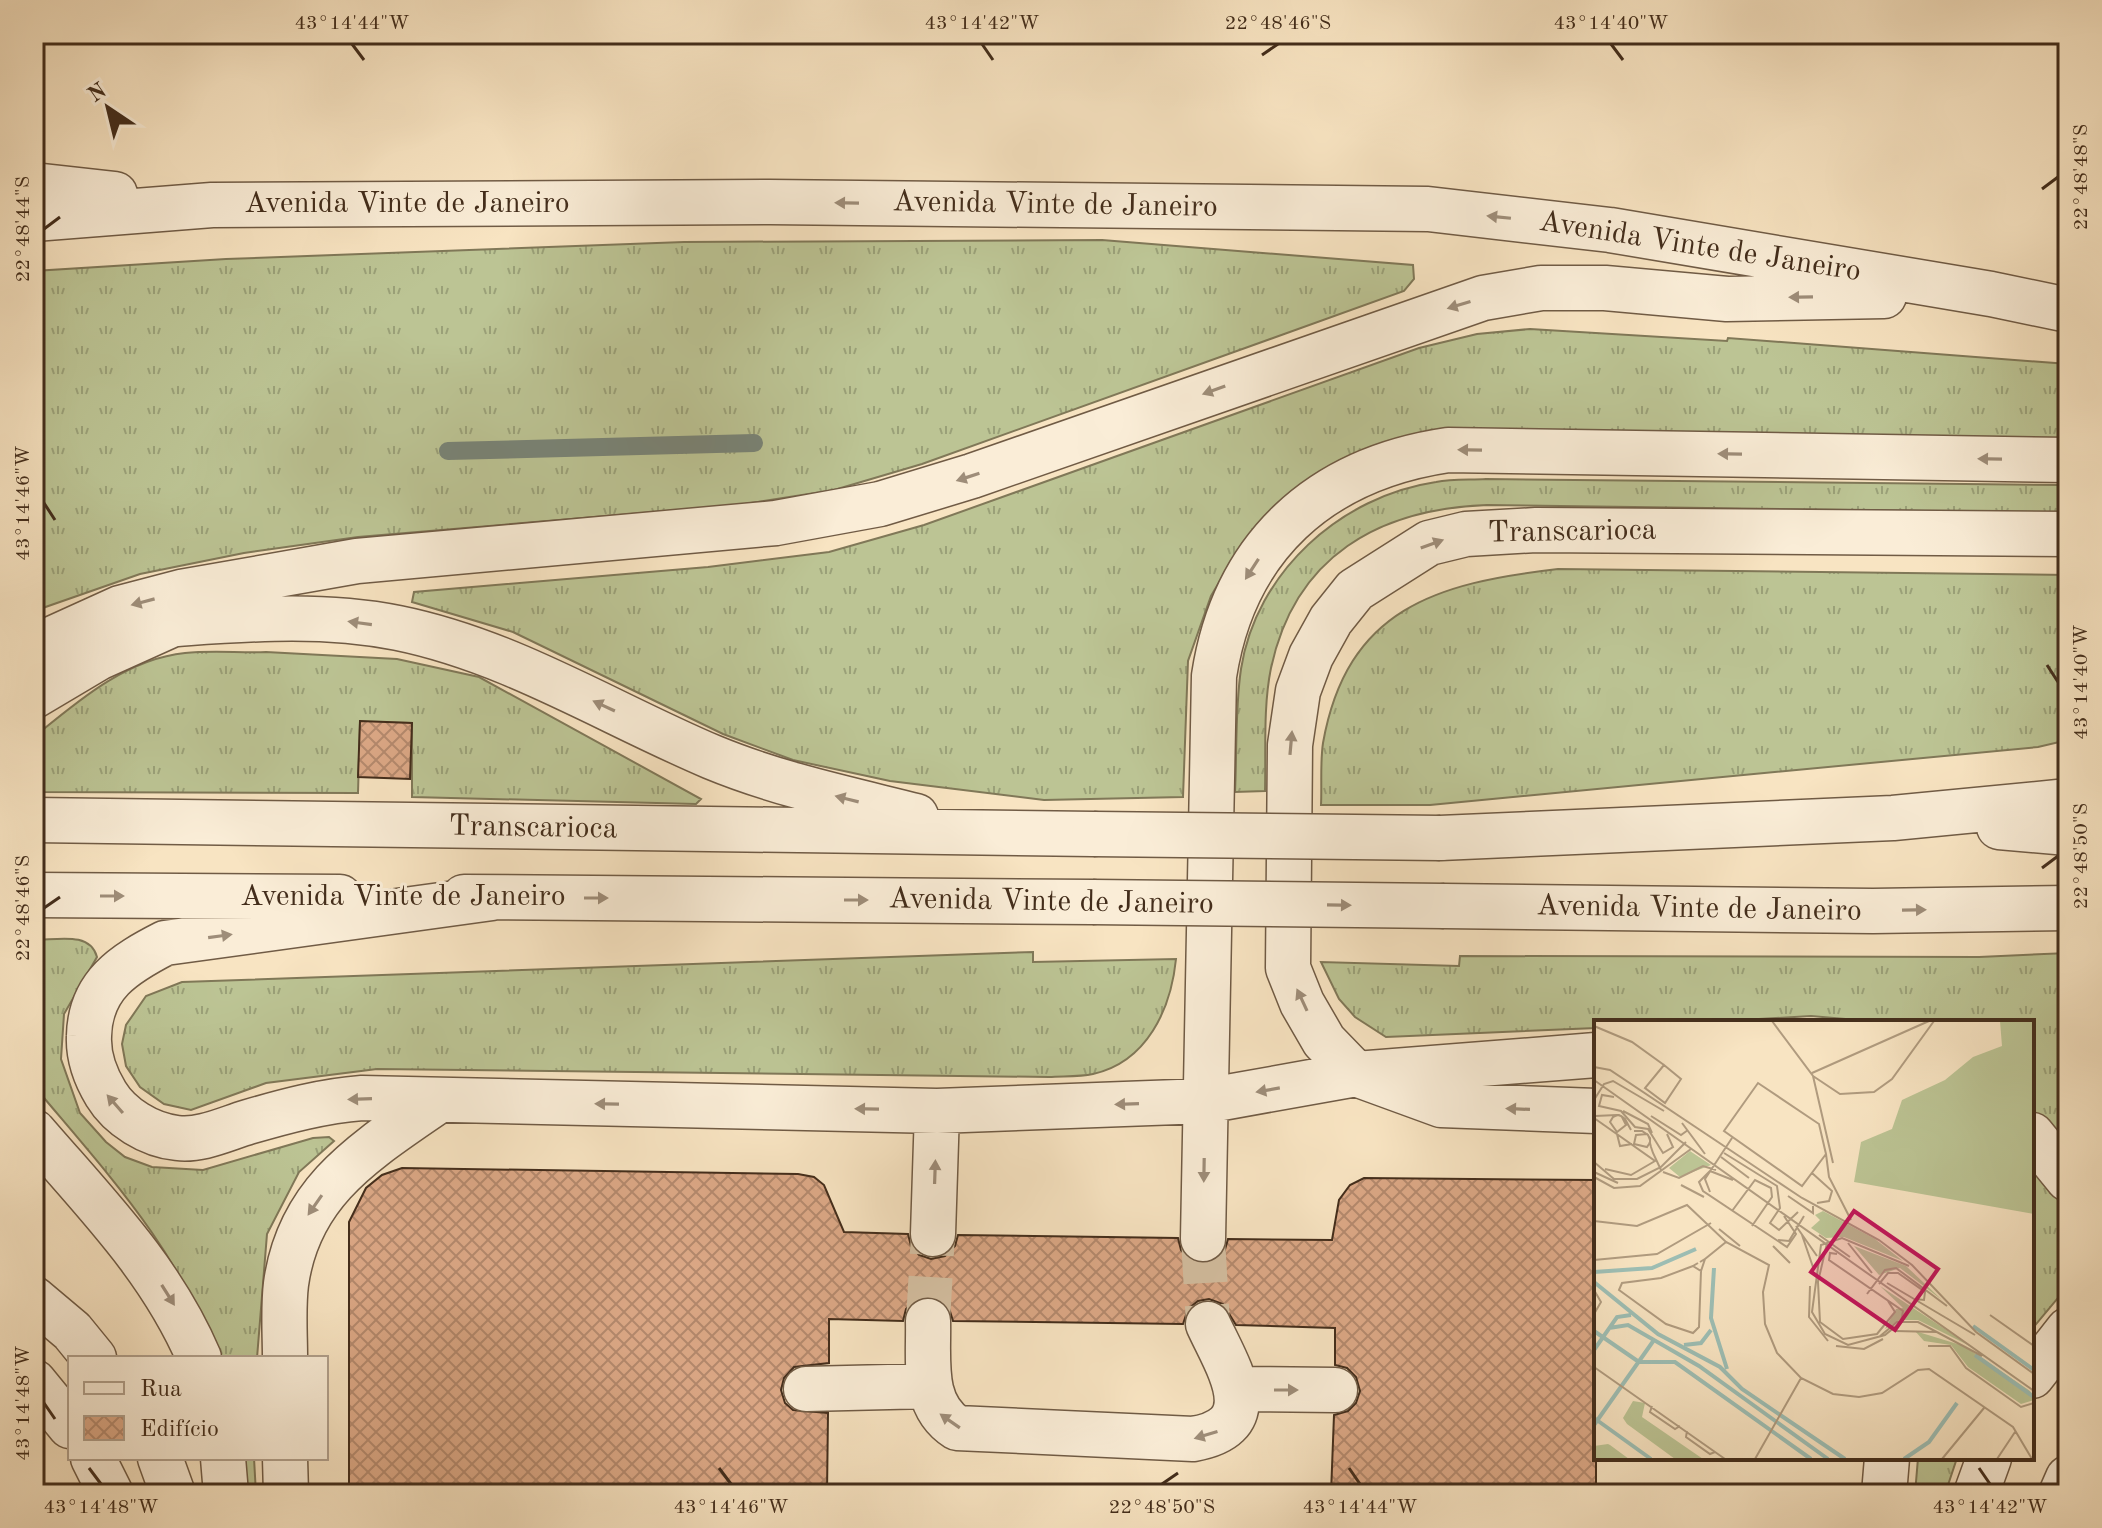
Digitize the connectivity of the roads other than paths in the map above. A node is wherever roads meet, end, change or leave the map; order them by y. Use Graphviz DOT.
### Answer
graph roads {
  1 [pos="34,185"];
  2 [pos="212,205"];
  3 [pos="34,219"];
  4 [pos="1991,294"];
  5 [pos="2068,310"];
  6 [pos="2068,460"];
  7 [pos="2068,534"];
  8 [pos="357,561"];
  9 [pos="175,624"];
  10 [pos="90,641"];
  11 [pos="34,647"];
  12 [pos="34,696"];
  13 [pos="2068,770"];
  14 [pos="2068,801"];
  15 [pos="1893,818"];
  16 [pos="34,820"];
  17 [pos="2068,833"];
  18 [pos="1033,836"];
  19 [pos="34,895"];
  20 [pos="492,898"];
  21 [pos="2068,908"];
  22 [pos="1594,1055"];
  23 [pos="1356,1074"];
  24 [pos="438,1101"];
  25 [pos="1205,1101"];
  26 [pos="937,1111"];
  27 [pos="1594,1111"];
  28 [pos="34,1132"];
  29 [pos="2034,1137"];
  30 [pos="2068,1179"];
  31 [pos="933,1234"];
  32 [pos="1203,1239"];
  33 [pos="34,1299"];
  34 [pos="928,1321"];
  35 [pos="1208,1324"];
  36 [pos="2068,1330"];
  37 [pos="92,1356"];
  38 [pos="198,1356"];
  39 [pos="285,1356"];
  40 [pos="2034,1373"];
  41 [pos="34,1382"];
  42 [pos="930,1386"];
  43 [pos="806,1389"];
  44 [pos="1238,1389"];
  45 [pos="1335,1390"];
  46 [pos="68,1424"];
  47 [pos="94,1460"];
  48 [pos="161,1460"];
  49 [pos="223,1460"];
  50 [pos="285,1460"];
  51 [pos="1887,1460"];
  52 [pos="1988,1460"];
  53 [pos="2068,1478"];
  54 [pos="111,1494"];
  55 [pos="173,1494"];
  56 [pos="226,1494"];
  57 [pos="286,1494"];
  58 [pos="1884,1494"];
  59 [pos="1976,1494"];
  60 [pos="2061,1494"];
  1 -- 2 [label="street"];
  2 -- 3 [label="street, Avenida Vinte de Janeiro"];
  4 -- 2 [label="street, Avenida Vinte de Janeiro, one-way"];
  4 -- 5 [label="street, Avenida Vinte de Janeiro"];
  4 -- 8 [label="street, one-way"];
  6 -- 25 [label="street, one-way"];
  23 -- 7 [label="street, Transcarioca, one-way"];
  8 -- 9 [label="street"];
  8 -- 10 [label="street, one-way"];
  9 -- 10 [label="street"];
  18 -- 9 [label="street, Transcarioca, one-way"];
  10 -- 11 [label="street"];
  10 -- 12 [label="street"];
  13 -- 15 [label="street, Transcarioca"];
  14 -- 15 [label="street, Transcarioca"];
  15 -- 17 [label="street, Transcarioca"];
  15 -- 18 [label="street, Transcarioca, bridge"];
  16 -- 18 [label="street, Transcarioca"];
  19 -- 20 [label="street, Avenida Vinte de Janeiro, one-way"];
  20 -- 21 [label="street, Avenida Vinte de Janeiro, one-way, bridge"];
  24 -- 20 [label="street, one-way"];
  22 -- 23 [label="street"];
  23 -- 25 [label="street, one-way"];
  27 -- 23 [label="street, Transcarioca, one-way"];
  26 -- 24 [label="street, one-way"];
  24 -- 39 [label="street, one-way"];
  25 -- 26 [label="street, one-way"];
  25 -- 32 [label="street, one-way"];
  31 -- 26 [label="street, one-way"];
  28 -- 38 [label="street, one-way"];
  29 -- 30 [label="street"];
  33 -- 37 [label="street"];
  34 -- 42 [label="street"];
  35 -- 44 [label="street"];
  36 -- 40 [label="street"];
  41 -- 46 [label="street"];
  42 -- 43 [label="street"];
  44 -- 42 [label="street, one-way"];
  44 -- 45 [label="street, one-way"];
  47 -- 54 [label="street"];
  48 -- 55 [label="street"];
  49 -- 56 [label="street"];
  50 -- 57 [label="street"];
  51 -- 58 [label="street"];
  52 -- 59 [label="street"];
  53 -- 60 [label="street"];
}
